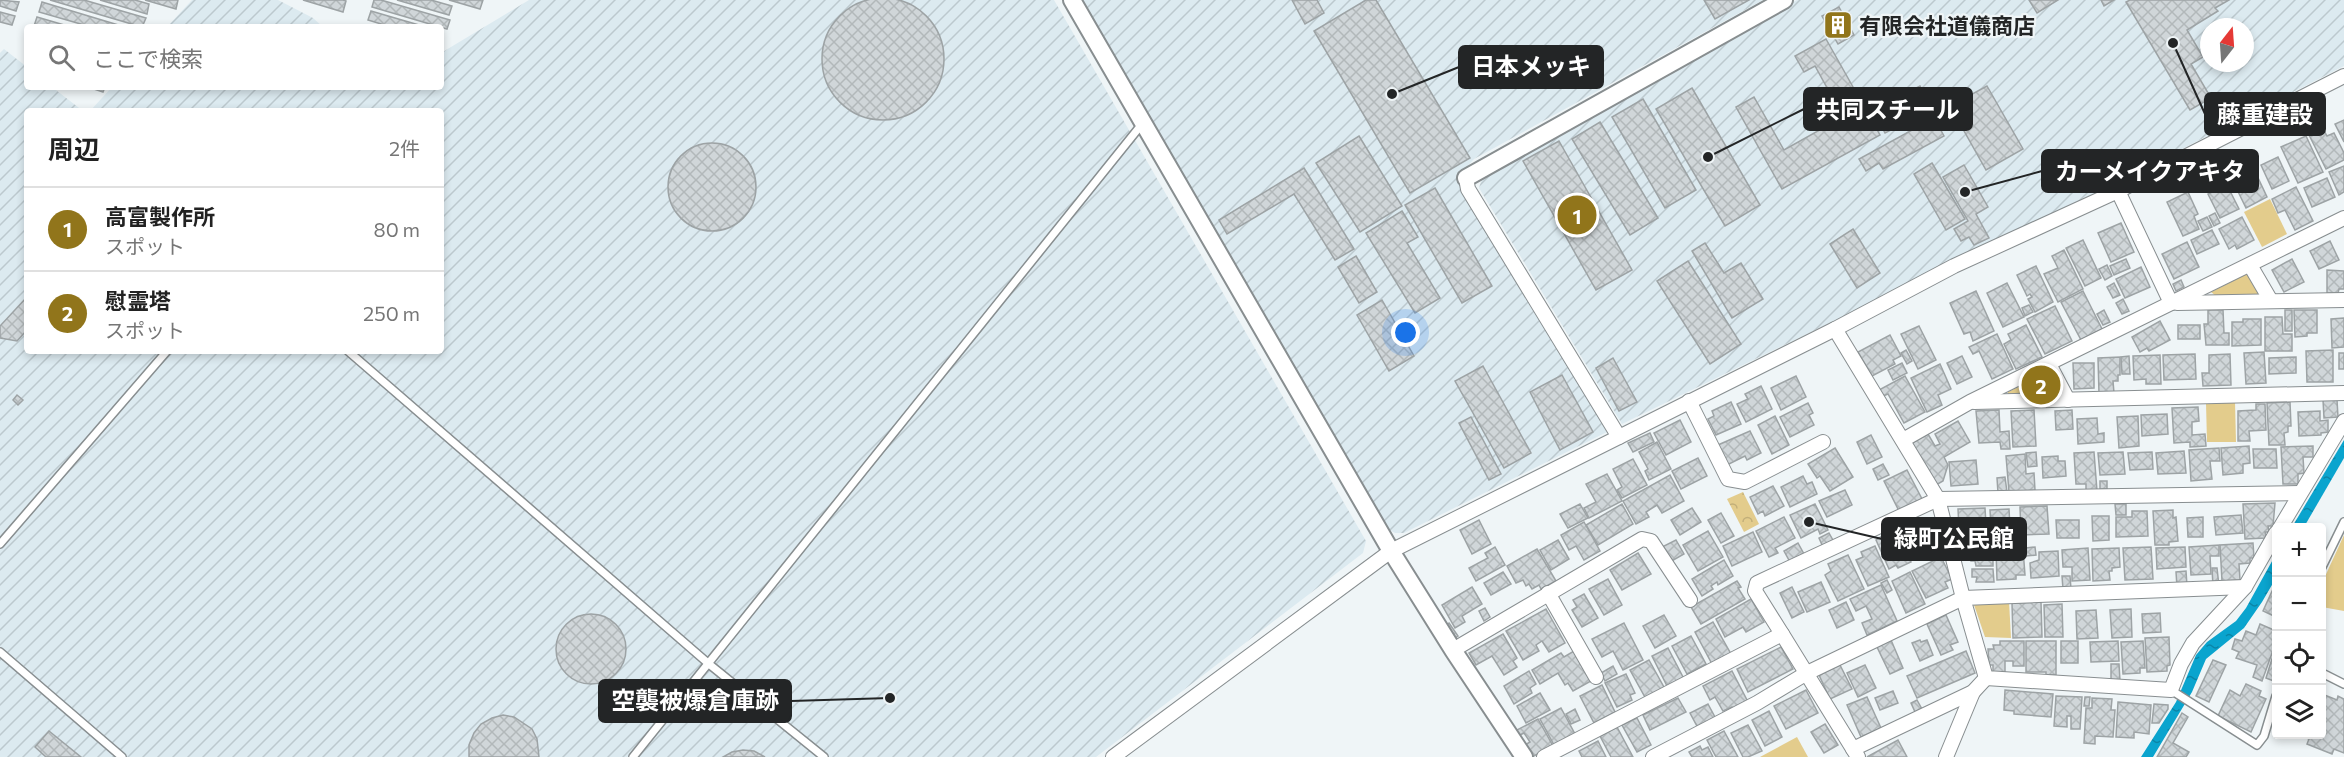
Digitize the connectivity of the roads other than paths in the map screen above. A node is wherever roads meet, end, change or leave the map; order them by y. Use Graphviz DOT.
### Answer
graph roads {
  1 [pos="1072,0"];
  2 [pos="1784,0"];
  3 [pos="2344,76"];
  4 [pos="1142,124"];
  5 [pos="1466,178"];
  6 [pos="2118,191"];
  7 [pos="2344,218"];
  8 [pos="2250,264"];
  9 [pos="2344,300"];
  10 [pos="2271,301"];
  11 [pos="2171,303"];
  12 [pos="1835,329"];
  13 [pos="164,354"];
  14 [pos="351,354"];
  15 [pos="2049,364"];
  16 [pos="2344,393"];
  17 [pos="2068,400"];
  18 [pos="1689,401"];
  19 [pos="1970,402"];
  20 [pos="2344,422"];
  21 [pos="1619,436"];
  22 [pos="1903,440"];
  23 [pos="1823,442"];
  24 [pos="2300,493"];
  25 [pos="1938,499"];
  26 [pos="2344,522"];
  27 [pos="2283,523"];
  28 [pos="2272,541"];
  29 [pos="0,544"];
  30 [pos="1391,550"];
  31 [pos="2326,559"];
  32 [pos="2245,587"];
  33 [pos="1548,593"];
  34 [pos="1963,598"];
  35 [pos="1690,600"];
  36 [pos="1782,634"];
  37 [pos="1453,650"];
  38 [pos="0,652"];
  39 [pos="709,664"];
  40 [pos="1808,673"];
  41 [pos="2326,675"];
  42 [pos="1596,677"];
  43 [pos="1986,678"];
  44 [pos="2344,684"];
  45 [pos="2173,691"];
  46 [pos="1973,692"];
  47 [pos="2272,711"];
  48 [pos="1856,753"];
  49 [pos="122,757"];
  50 [pos="633,757"];
  51 [pos="824,757"];
  52 [pos="1113,757"];
  53 [pos="1524,757"];
  54 [pos="1544,757"];
  55 [pos="1653,757"];
  56 [pos="1946,757"];
  1 -- 4 [label="street"];
  2 -- 5 [label="street"];
  3 -- 6 [label="street"];
  4 -- 30 [label="street"];
  4 -- 39 [label="lane"];
  5 -- 21 [label="street"];
  6 -- 11 [label="street"];
  6 -- 12 [label="street"];
  7 -- 8 [label="street"];
  8 -- 10 [label="street"];
  8 -- 11 [label="street"];
  9 -- 10 [label="street"];
  10 -- 11 [label="street"];
  11 -- 15 [label="street"];
  12 -- 18 [label="street"];
  12 -- 22 [label="street"];
  13 -- 29 [label="lane"];
  14 -- 39 [label="lane"];
  15 -- 17 [label="street"];
  15 -- 19 [label="street"];
  16 -- 17 [label="street"];
  17 -- 19 [label="street"];
  18 -- 21 [label="street"];
  18 -- 23 [label="street"];
  19 -- 22 [label="street"];
  20 -- 24 [label="street"];
  21 -- 30 [label="street"];
  22 -- 25 [label="street"];
  24 -- 25 [label="street"];
  24 -- 27 [label="street"];
  25 -- 34 [label="street"];
  25 -- 36 [label="street"];
  26 -- 31 [label="lane"];
  28 -- 32 [label="street"];
  30 -- 37 [label="street"];
  30 -- 52 [label="street"];
  32 -- 34 [label="street"];
  32 -- 45 [label="street"];
  33 -- 35 [label="street"];
  33 -- 37 [label="street"];
  33 -- 42 [label="street"];
  34 -- 40 [label="street"];
  34 -- 43 [label="street"];
  36 -- 40 [label="street"];
  36 -- 54 [label="street"];
  37 -- 53 [label="street"];
  38 -- 49 [label="lane"];
  39 -- 50 [label="lane"];
  39 -- 51 [label="lane"];
  40 -- 48 [label="street"];
  40 -- 55 [label="street"];
  41 -- 44 [label="lane"];
  43 -- 45 [label="street"];
  43 -- 46 [label="street"];
  45 -- 47 [label="lane"];
  46 -- 48 [label="street"];
  46 -- 56 [label="street"];
}
